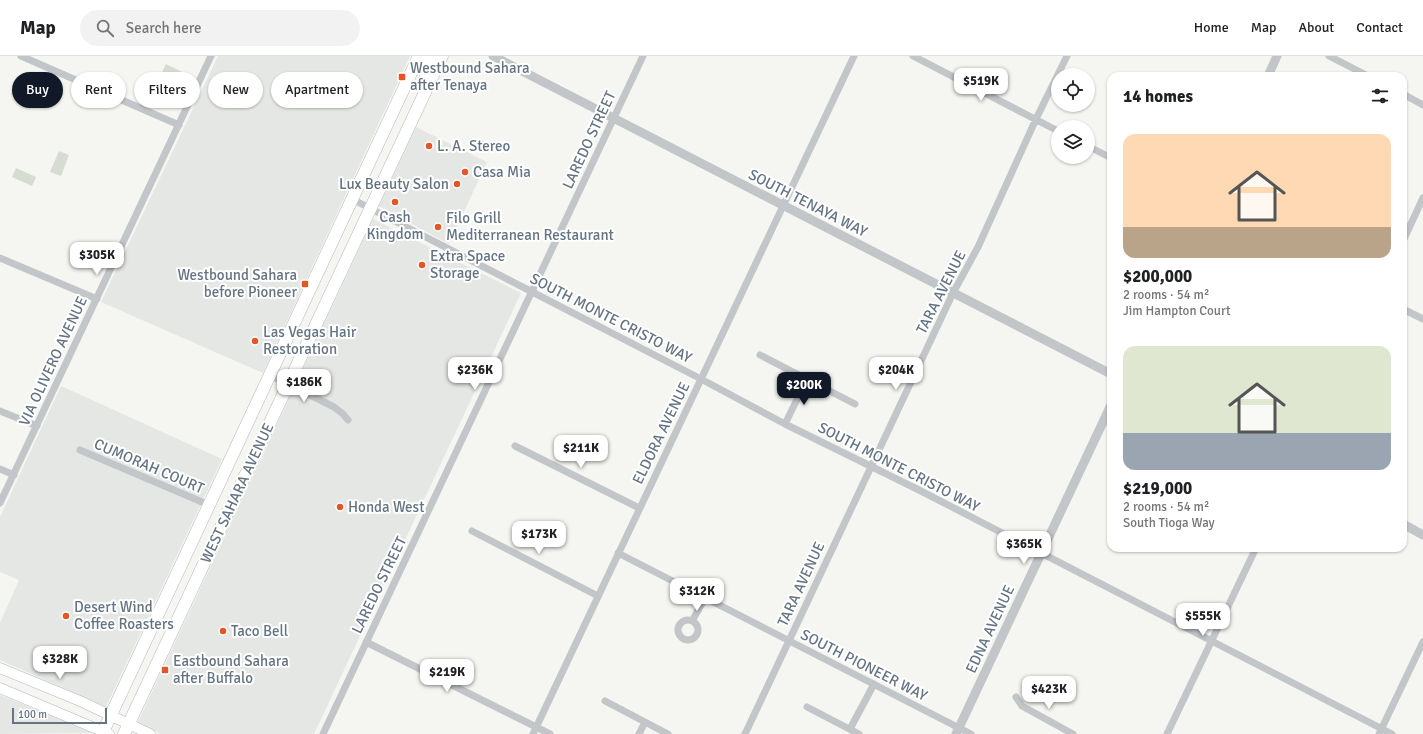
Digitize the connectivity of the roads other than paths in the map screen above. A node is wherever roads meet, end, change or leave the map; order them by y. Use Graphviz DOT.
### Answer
graph roads {
  1 [pos="21,56"];
  2 [pos="211,56"];
  3 [pos="420,56"];
  4 [pos="430,56"];
  5 [pos="442,56"];
  6 [pos="493,56"];
  7 [pos="643,56"];
  8 [pos="854,56"];
  9 [pos="913,56"];
  10 [pos="1067,56"];
  11 [pos="1277,56"];
  12 [pos="1329,56"];
  13 [pos="1270,72"];
  14 [pos="1360,72"];
  15 [pos="423,96"];
  16 [pos="1407,96"];
  17 [pos="1423,105"];
  18 [pos="613,118"];
  19 [pos="1036,119"];
  20 [pos="179,125"];
  21 [pos="1051,127"];
  22 [pos="1095,150"];
  23 [pos="1107,156"];
  24 [pos="1423,198"];
  25 [pos="352,199"];
  26 [pos="783,206"];
  27 [pos="370,208"];
  28 [pos="1407,232"];
  29 [pos="0,258"];
  30 [pos="531,292"];
  31 [pos="953,293"];
  32 [pos="97,299"];
  33 [pos="1407,311"];
  34 [pos="1423,319"];
  35 [pos="760,355"];
  36 [pos="1107,372"];
  37 [pos="270,375"];
  38 [pos="701,379"];
  39 [pos="807,379"];
  40 [pos="288,384"];
  41 [pos="855,404"];
  42 [pos="0,411"];
  43 [pos="1107,414"];
  44 [pos="348,420"];
  45 [pos="784,424"];
  46 [pos="37,426"];
  47 [pos="515,446"];
  48 [pos="80,450"];
  49 [pos="871,467"];
  50 [pos="0,469"];
  51 [pos="14,475"];
  52 [pos="0,504"];
  53 [pos="209,505"];
  54 [pos="639,508"];
  55 [pos="1407,526"];
  56 [pos="472,530"];
  57 [pos="1423,535"];
  58 [pos="188,551"];
  59 [pos="1254,552"];
  60 [pos="618,553"];
  61 [pos="1041,554"];
  62 [pos="207,557"];
  63 [pos="598,596"];
  64 [pos="705,598"];
  65 [pos="692,621"];
  66 [pos="788,641"];
  67 [pos="1212,641"];
  68 [pos="366,642"];
  69 [pos="1423,642"];
  70 [pos="1,669"];
  71 [pos="874,684"];
  72 [pos="0,688"];
  73 [pos="1016,697"];
  74 [pos="605,701"];
  75 [pos="808,707"];
  76 [pos="111,714"];
  77 [pos="645,722"];
  78 [pos="130,723"];
  79 [pos="536,727"];
  80 [pos="850,730"];
  81 [pos="957,731"];
  82 [pos="1380,731"];
  83 [pos="105,733"];
  84 [pos="1067,733"];
  85 [pos="124,734"];
  86 [pos="150,734"];
  87 [pos="324,734"];
  88 [pos="533,734"];
  89 [pos="550,734"];
  90 [pos="640,734"];
  91 [pos="668,734"];
  92 [pos="745,734"];
  93 [pos="859,734"];
  94 [pos="971,734"];
  95 [pos="1167,734"];
  96 [pos="1392,734"];
  1 -- 20 [label="street"];
  2 -- 20 [label="street, VIA OLIVERO AVENUE"];
  3 -- 25 [label="main road, WEST SAHARA AVENUE"];
  4 -- 15 [label="main road"];
  5 -- 15 [label="main road, WEST SAHARA AVENUE"];
  6 -- 18 [label="street, SOUTH TENAYA WAY"];
  7 -- 18 [label="street, LAREDO STREET"];
  8 -- 26 [label="street, ELDORA AVENUE"];
  9 -- 19 [label="street"];
  10 -- 19 [label="street, TARA AVENUE"];
  11 -- 13 [label="street"];
  12 -- 14 [label="street"];
  15 -- 27 [label="main road, WEST SAHARA AVENUE"];
  16 -- 17 [label="street"];
  18 -- 26 [label="street, SOUTH TENAYA WAY"];
  18 -- 30 [label="street, LAREDO STREET"];
  19 -- 21 [label="street"];
  19 -- 31 [label="street, TARA AVENUE"];
  20 -- 32 [label="street, VIA OLIVERO AVENUE"];
  22 -- 23 [label="street"];
  24 -- 28 [label="street"];
  25 -- 27 [label="street, SOUTH MONTE CRISTO WAY"];
  25 -- 37 [label="main road, WEST SAHARA AVENUE"];
  26 -- 31 [label="street, SOUTH TENAYA WAY"];
  26 -- 38 [label="street, ELDORA AVENUE"];
  27 -- 30 [label="street, SOUTH MONTE CRISTO WAY"];
  27 -- 40 [label="main road, WEST SAHARA AVENUE"];
  29 -- 32 [label="street"];
  30 -- 38 [label="street, SOUTH MONTE CRISTO WAY"];
  30 -- 68 [label="street, LAREDO STREET"];
  31 -- 36 [label="street, SOUTH TENAYA WAY"];
  31 -- 49 [label="street, TARA AVENUE"];
  32 -- 46 [label="street, VIA OLIVERO AVENUE"];
  33 -- 34 [label="street"];
  35 -- 39 [label="street"];
  37 -- 40 [label="street"];
  37 -- 53 [label="main road, WEST SAHARA AVENUE"];
  38 -- 45 [label="street, SOUTH MONTE CRISTO WAY"];
  38 -- 54 [label="street, ELDORA AVENUE"];
  39 -- 41 [label="street"];
  39 -- 45 [label="street"];
  40 -- 44 [label="street"];
  40 -- 62 [label="main road, WEST SAHARA AVENUE"];
  42 -- 46 [label="street"];
  43 -- 61 [label="street, EDNA AVENUE"];
  45 -- 49 [label="street, SOUTH MONTE CRISTO WAY"];
  46 -- 51 [label="street, VIA OLIVERO AVENUE"];
  47 -- 54 [label="street"];
  48 -- 53 [label="street, CUMORAH COURT"];
  49 -- 61 [label="street, SOUTH MONTE CRISTO WAY"];
  49 -- 66 [label="street, TARA AVENUE"];
  50 -- 51 [label="street"];
  51 -- 52 [label="street, VIA OLIVERO AVENUE"];
  53 -- 58 [label="main road, WEST SAHARA AVENUE"];
  54 -- 60 [label="street, ELDORA AVENUE"];
  55 -- 57 [label="street"];
  56 -- 63 [label="street"];
  58 -- 62 [label="main road"];
  58 -- 76 [label="main road, WEST SAHARA AVENUE"];
  59 -- 67 [label="street"];
  60 -- 63 [label="street, ELDORA AVENUE"];
  60 -- 64 [label="street, SOUTH PIONEER WAY"];
  61 -- 67 [label="street, SOUTH MONTE CRISTO WAY"];
  61 -- 81 [label="street, EDNA AVENUE"];
  62 -- 78 [label="main road, WEST SAHARA AVENUE"];
  63 -- 79 [label="street, ELDORA AVENUE"];
  64 -- 65 [label="street"];
  64 -- 66 [label="street, SOUTH PIONEER WAY"];
  66 -- 71 [label="street, SOUTH PIONEER WAY"];
  66 -- 92 [label="street, TARA AVENUE"];
  67 -- 82 [label="street, SOUTH MONTE CRISTO WAY"];
  67 -- 95 [label="street"];
  68 -- 79 [label="street"];
  68 -- 87 [label="street, LAREDO STREET"];
  69 -- 82 [label="street"];
  70 -- 76 [label="main road"];
  71 -- 80 [label="street"];
  71 -- 81 [label="street, SOUTH PIONEER WAY"];
  72 -- 83 [label="main road"];
  73 -- 84 [label="street"];
  74 -- 77 [label="street"];
  75 -- 80 [label="street"];
  76 -- 78 [label="main road"];
  76 -- 83 [label="main road, WEST SAHARA AVENUE"];
  77 -- 90 [label="street"];
  77 -- 91 [label="street"];
  78 -- 85 [label="main road, WEST SAHARA AVENUE"];
  78 -- 86 [label="main road"];
  79 -- 88 [label="street, ELDORA AVENUE"];
  79 -- 89 [label="street"];
  80 -- 93 [label="street"];
  81 -- 94 [label="street, SOUTH PIONEER WAY"];
  82 -- 96 [label="street, SOUTH MONTE CRISTO WAY"];
}
